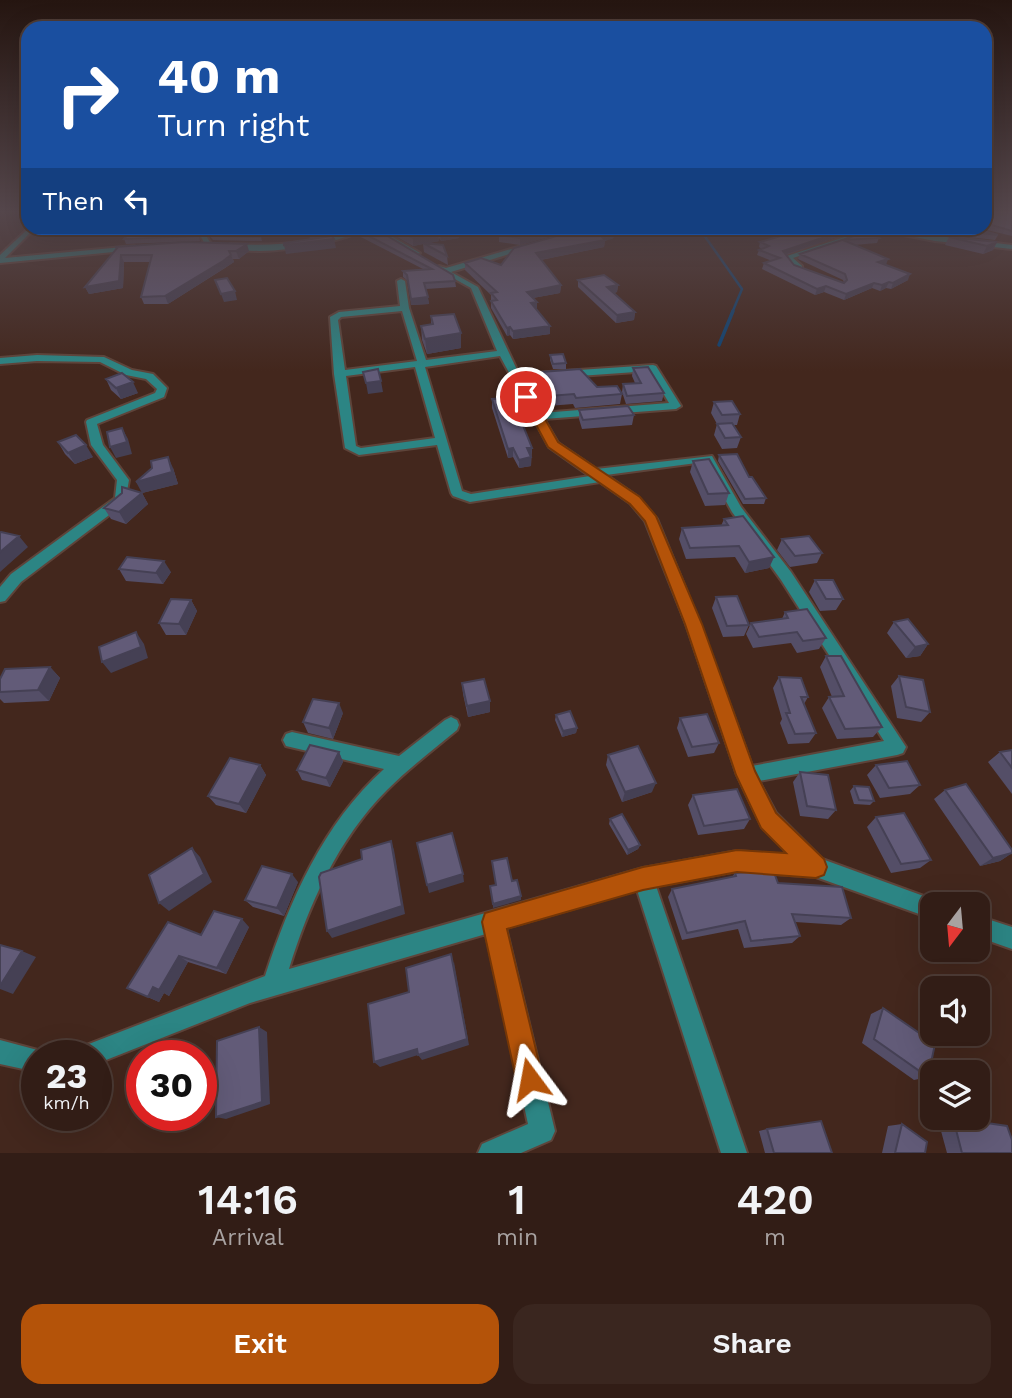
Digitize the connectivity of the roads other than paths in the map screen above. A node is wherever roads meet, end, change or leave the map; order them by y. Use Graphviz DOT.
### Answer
graph roads {
  1 [pos="434,264"];
  2 [pos="470,264"];
  3 [pos="794,264"];
  4 [pos="445,271"];
  5 [pos="807,271"];
  6 [pos="401,281"];
  7 [pos="405,308"];
  8 [pos="503,353"];
  9 [pos="0,361"];
  10 [pos="421,364"];
  11 [pos="340,374"];
  12 [pos="516,377"];
  13 [pos="537,416"];
  14 [pos="442,441"];
  15 [pos="598,475"];
  16 [pos="0,597"];
  17 [pos="451,725"];
  18 [pos="292,740"];
  19 [pos="404,765"];
  20 [pos="746,775"];
  21 [pos="816,867"];
  22 [pos="643,878"];
  23 [pos="920,904"];
  24 [pos="494,922"];
  25 [pos="990,930"];
  26 [pos="1012,938"];
  27 [pos="274,984"];
  28 [pos="112,1046"];
  29 [pos="0,1052"];
  30 [pos="21,1057"];
  31 [pos="491,1153"];
  32 [pos="734,1153"];
  1 -- 4 [label="street"];
  2 -- 4 [label="street"];
  3 -- 5 [label="street"];
  4 -- 8 [label="street"];
  6 -- 7 [label="street"];
  7 -- 10 [label="street"];
  7 -- 11 [label="street"];
  8 -- 10 [label="street"];
  8 -- 12 [label="street"];
  9 -- 16 [label="street"];
  10 -- 11 [label="street"];
  10 -- 14 [label="street"];
  11 -- 14 [label="street"];
  12 -- 13 [label="street"];
  12 -- 13 [label="street"];
  13 -- 15 [label="street"];
  14 -- 15 [label="street"];
  15 -- 20 [label="street"];
  15 -- 20 [label="street"];
  17 -- 19 [label="street"];
  18 -- 19 [label="street"];
  19 -- 27 [label="street"];
  20 -- 21 [label="street"];
  21 -- 22 [label="street"];
  21 -- 23 [label="street"];
  22 -- 24 [label="street"];
  22 -- 32 [label="street"];
  24 -- 27 [label="street"];
  24 -- 31 [label="street"];
  25 -- 26 [label="street"];
  27 -- 28 [label="street"];
  29 -- 30 [label="street"];
}
